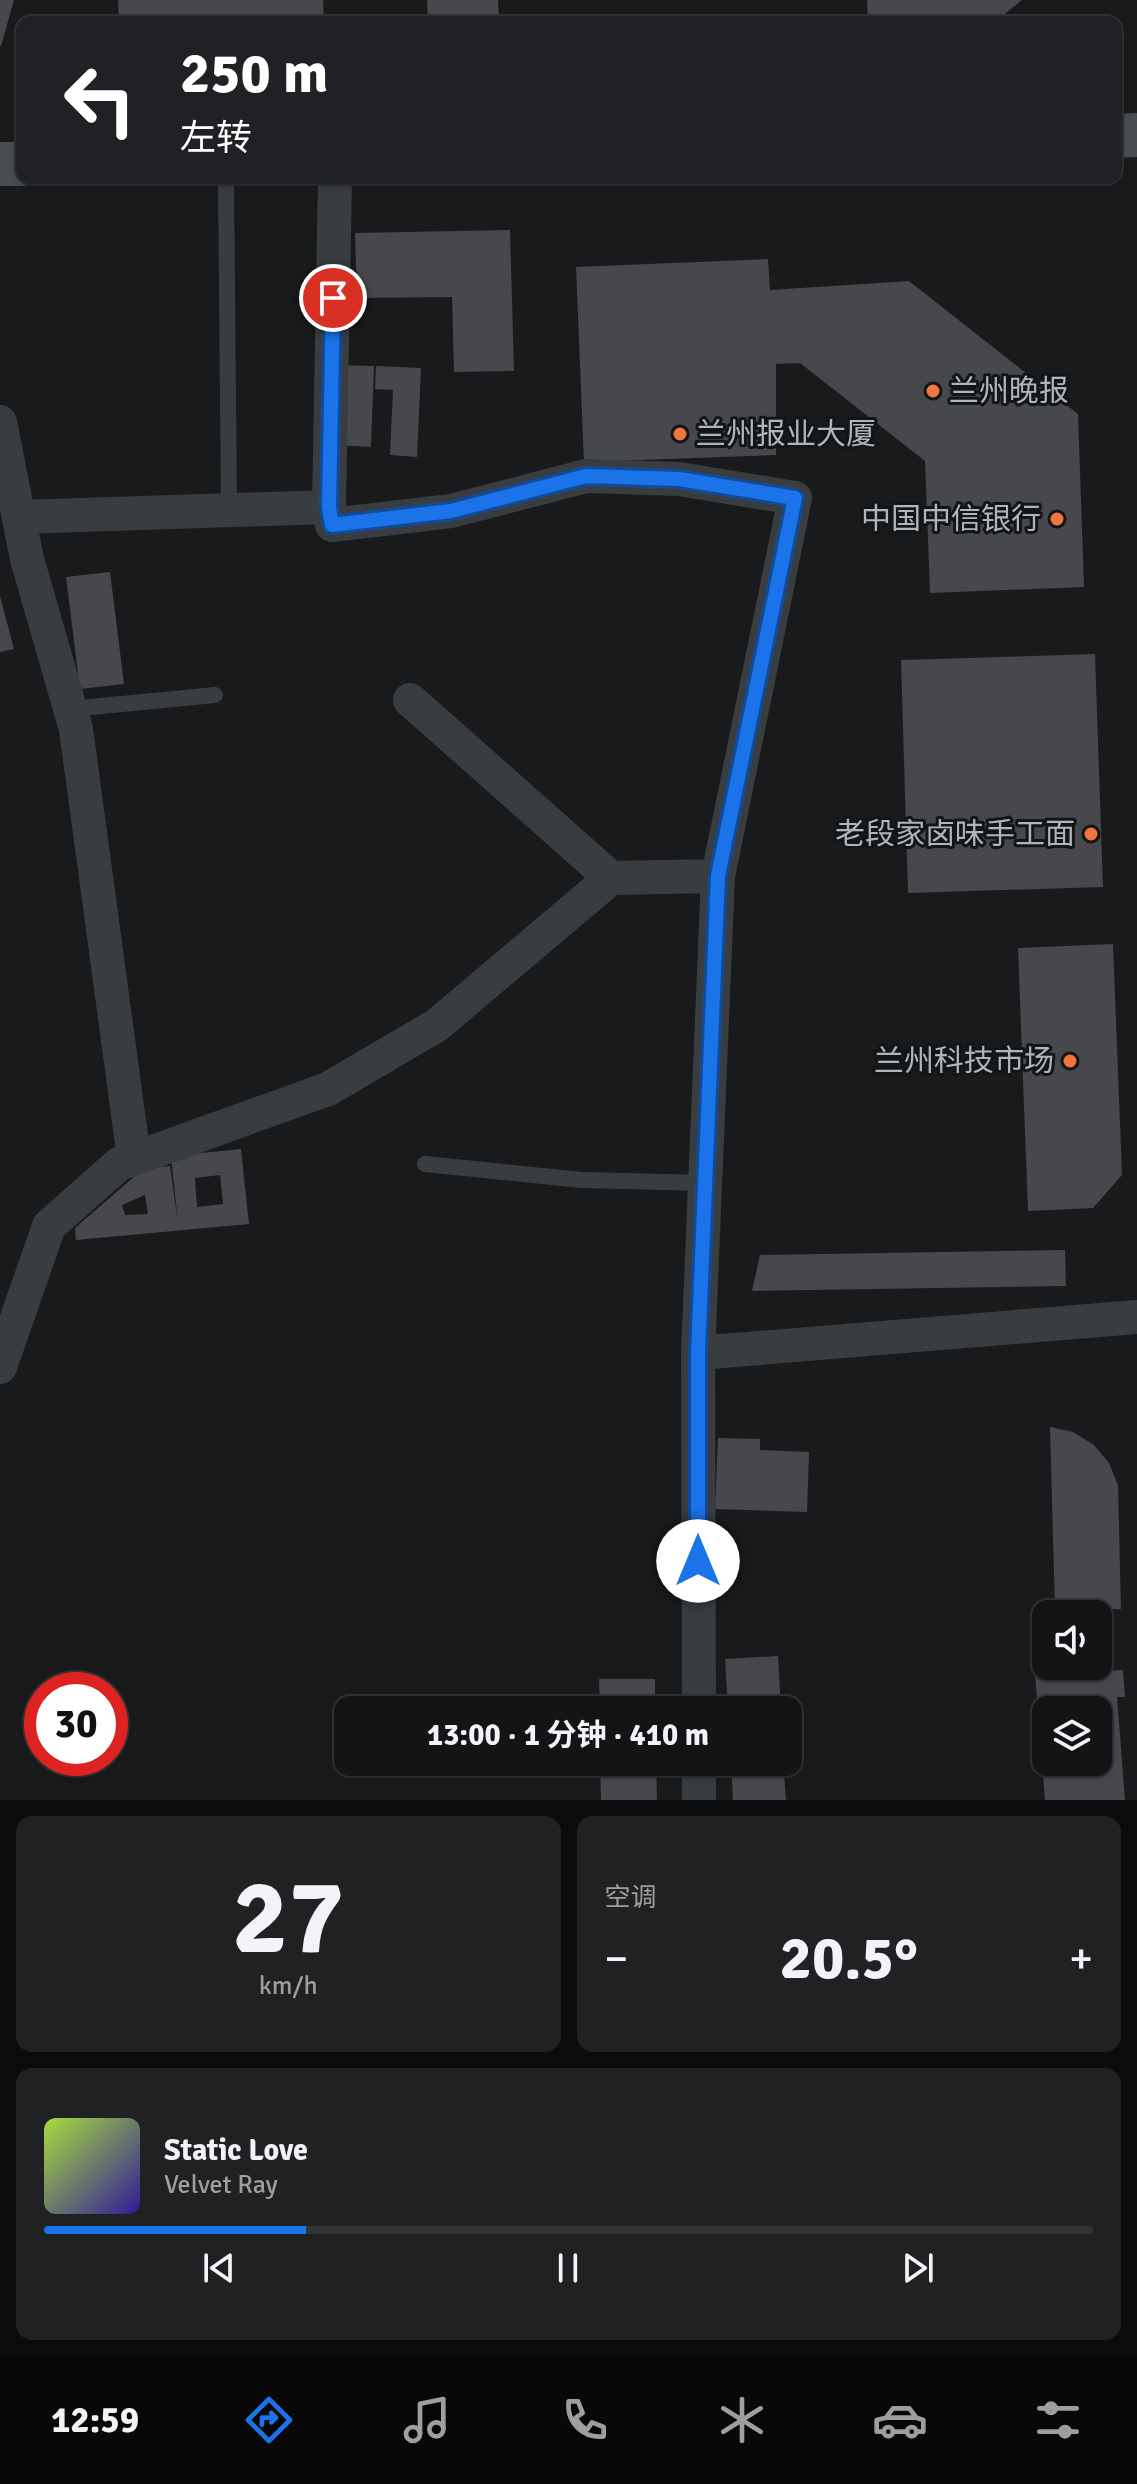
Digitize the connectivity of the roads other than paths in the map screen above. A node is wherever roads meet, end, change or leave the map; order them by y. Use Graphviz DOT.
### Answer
graph roads {
  1 [pos="226,184"];
  2 [pos="335,184"];
  3 [pos="0,422"];
  4 [pos="329,507"];
  5 [pos="229,510"];
  6 [pos="19,517"];
  7 [pos="215,695"];
  8 [pos="410,700"];
  9 [pos="70,709"];
  10 [pos="718,876"];
  11 [pos="611,878"];
  12 [pos="134,1158"];
  13 [pos="425,1164"];
  14 [pos="705,1183"];
  15 [pos="1137,1317"];
  16 [pos="698,1353"];
  17 [pos="0,1367"];
  18 [pos="699,1696"];
  19 [pos="699,1776"];
  20 [pos="699,1800"];
  1 -- 5 [label="lane"];
  2 -- 4 [label="street"];
  3 -- 6 [label="street"];
  4 -- 5 [label="street"];
  4 -- 10 [label="street"];
  5 -- 6 [label="street"];
  6 -- 9 [label="street"];
  7 -- 9 [label="lane"];
  8 -- 11 [label="street"];
  9 -- 12 [label="street"];
  10 -- 11 [label="street"];
  10 -- 14 [label="street"];
  11 -- 12 [label="street"];
  12 -- 17 [label="street"];
  13 -- 14 [label="lane"];
  14 -- 16 [label="street"];
  15 -- 16 [label="street"];
  16 -- 18 [label="street"];
  19 -- 20 [label="street"];
}
